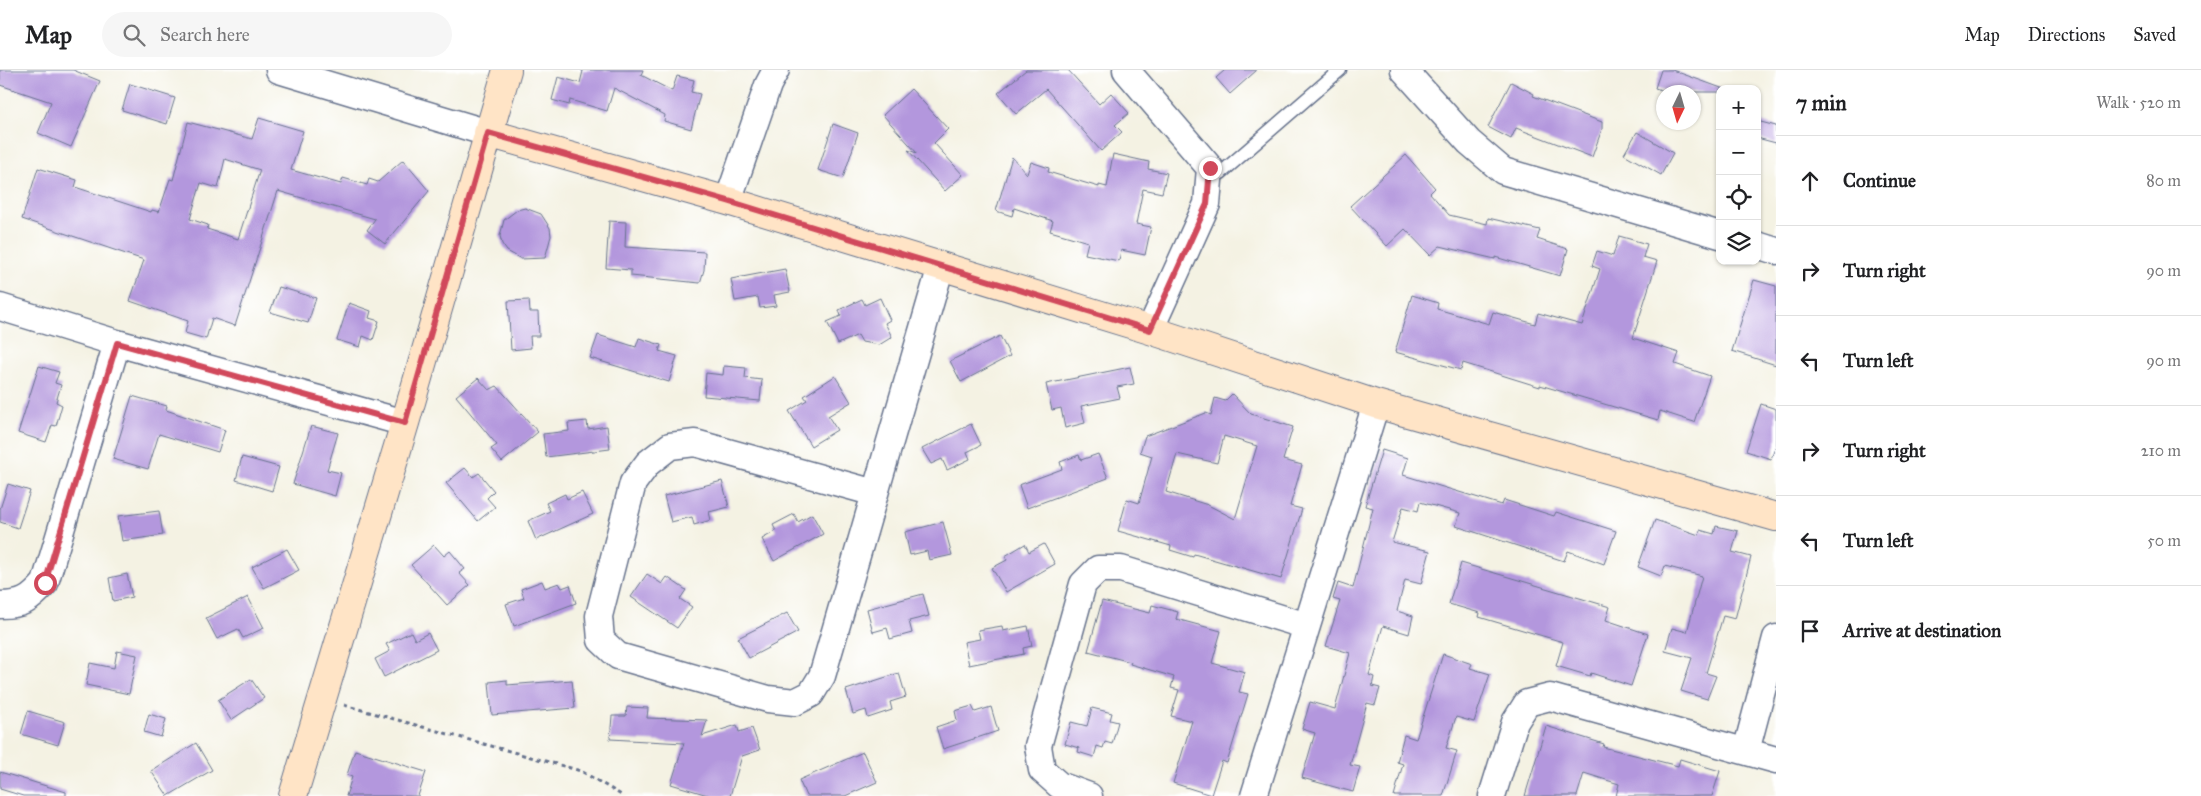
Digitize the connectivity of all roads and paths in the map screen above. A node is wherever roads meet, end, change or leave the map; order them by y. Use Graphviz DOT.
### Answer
graph roads {
  1 [pos="279,70"];
  2 [pos="507,70"];
  3 [pos="776,70"];
  4 [pos="1126,70"];
  5 [pos="1340,70"];
  6 [pos="1404,70"];
  7 [pos="488,133"];
  8 [pos="1211,178"];
  9 [pos="728,201"];
  10 [pos="1716,233"];
  11 [pos="1761,247"];
  12 [pos="1776,251"];
  13 [pos="941,266"];
  14 [pos="0,307"];
  15 [pos="1150,330"];
  16 [pos="117,343"];
  17 [pos="1376,404"];
  18 [pos="405,423"];
  19 [pos="875,493"];
  20 [pos="1776,517"];
  21 [pos="0,605"];
  22 [pos="1308,626"];
  23 [pos="1776,638"];
  24 [pos="322,699"];
  25 [pos="1746,750"];
  26 [pos="1776,760"];
  27 [pos="293,796"];
  28 [pos="623,796"];
  29 [pos="1089,796"];
  30 [pos="1254,796"];
  31 [pos="1492,796"];
  1 -- 7 [label="street"];
  2 -- 7 [label="street"];
  3 -- 9 [label="street"];
  4 -- 8 [label="street"];
  5 -- 8 [label="lane"];
  6 -- 10 [label="street"];
  7 -- 9 [label="street"];
  7 -- 18 [label="street"];
  8 -- 15 [label="street"];
  9 -- 13 [label="street"];
  11 -- 12 [label="street"];
  13 -- 15 [label="street"];
  13 -- 19 [label="street"];
  14 -- 16 [label="street"];
  15 -- 17 [label="street"];
  16 -- 18 [label="street"];
  16 -- 21 [label="street"];
  17 -- 20 [label="street"];
  17 -- 22 [label="street"];
  18 -- 24 [label="street"];
  19 -- 19 [label="street"];
  22 -- 29 [label="street"];
  22 -- 30 [label="street"];
  23 -- 25 [label="street"];
  24 -- 27 [label="street"];
  24 -- 28 [label="path"];
  25 -- 26 [label="street"];
  25 -- 31 [label="street"];
}
